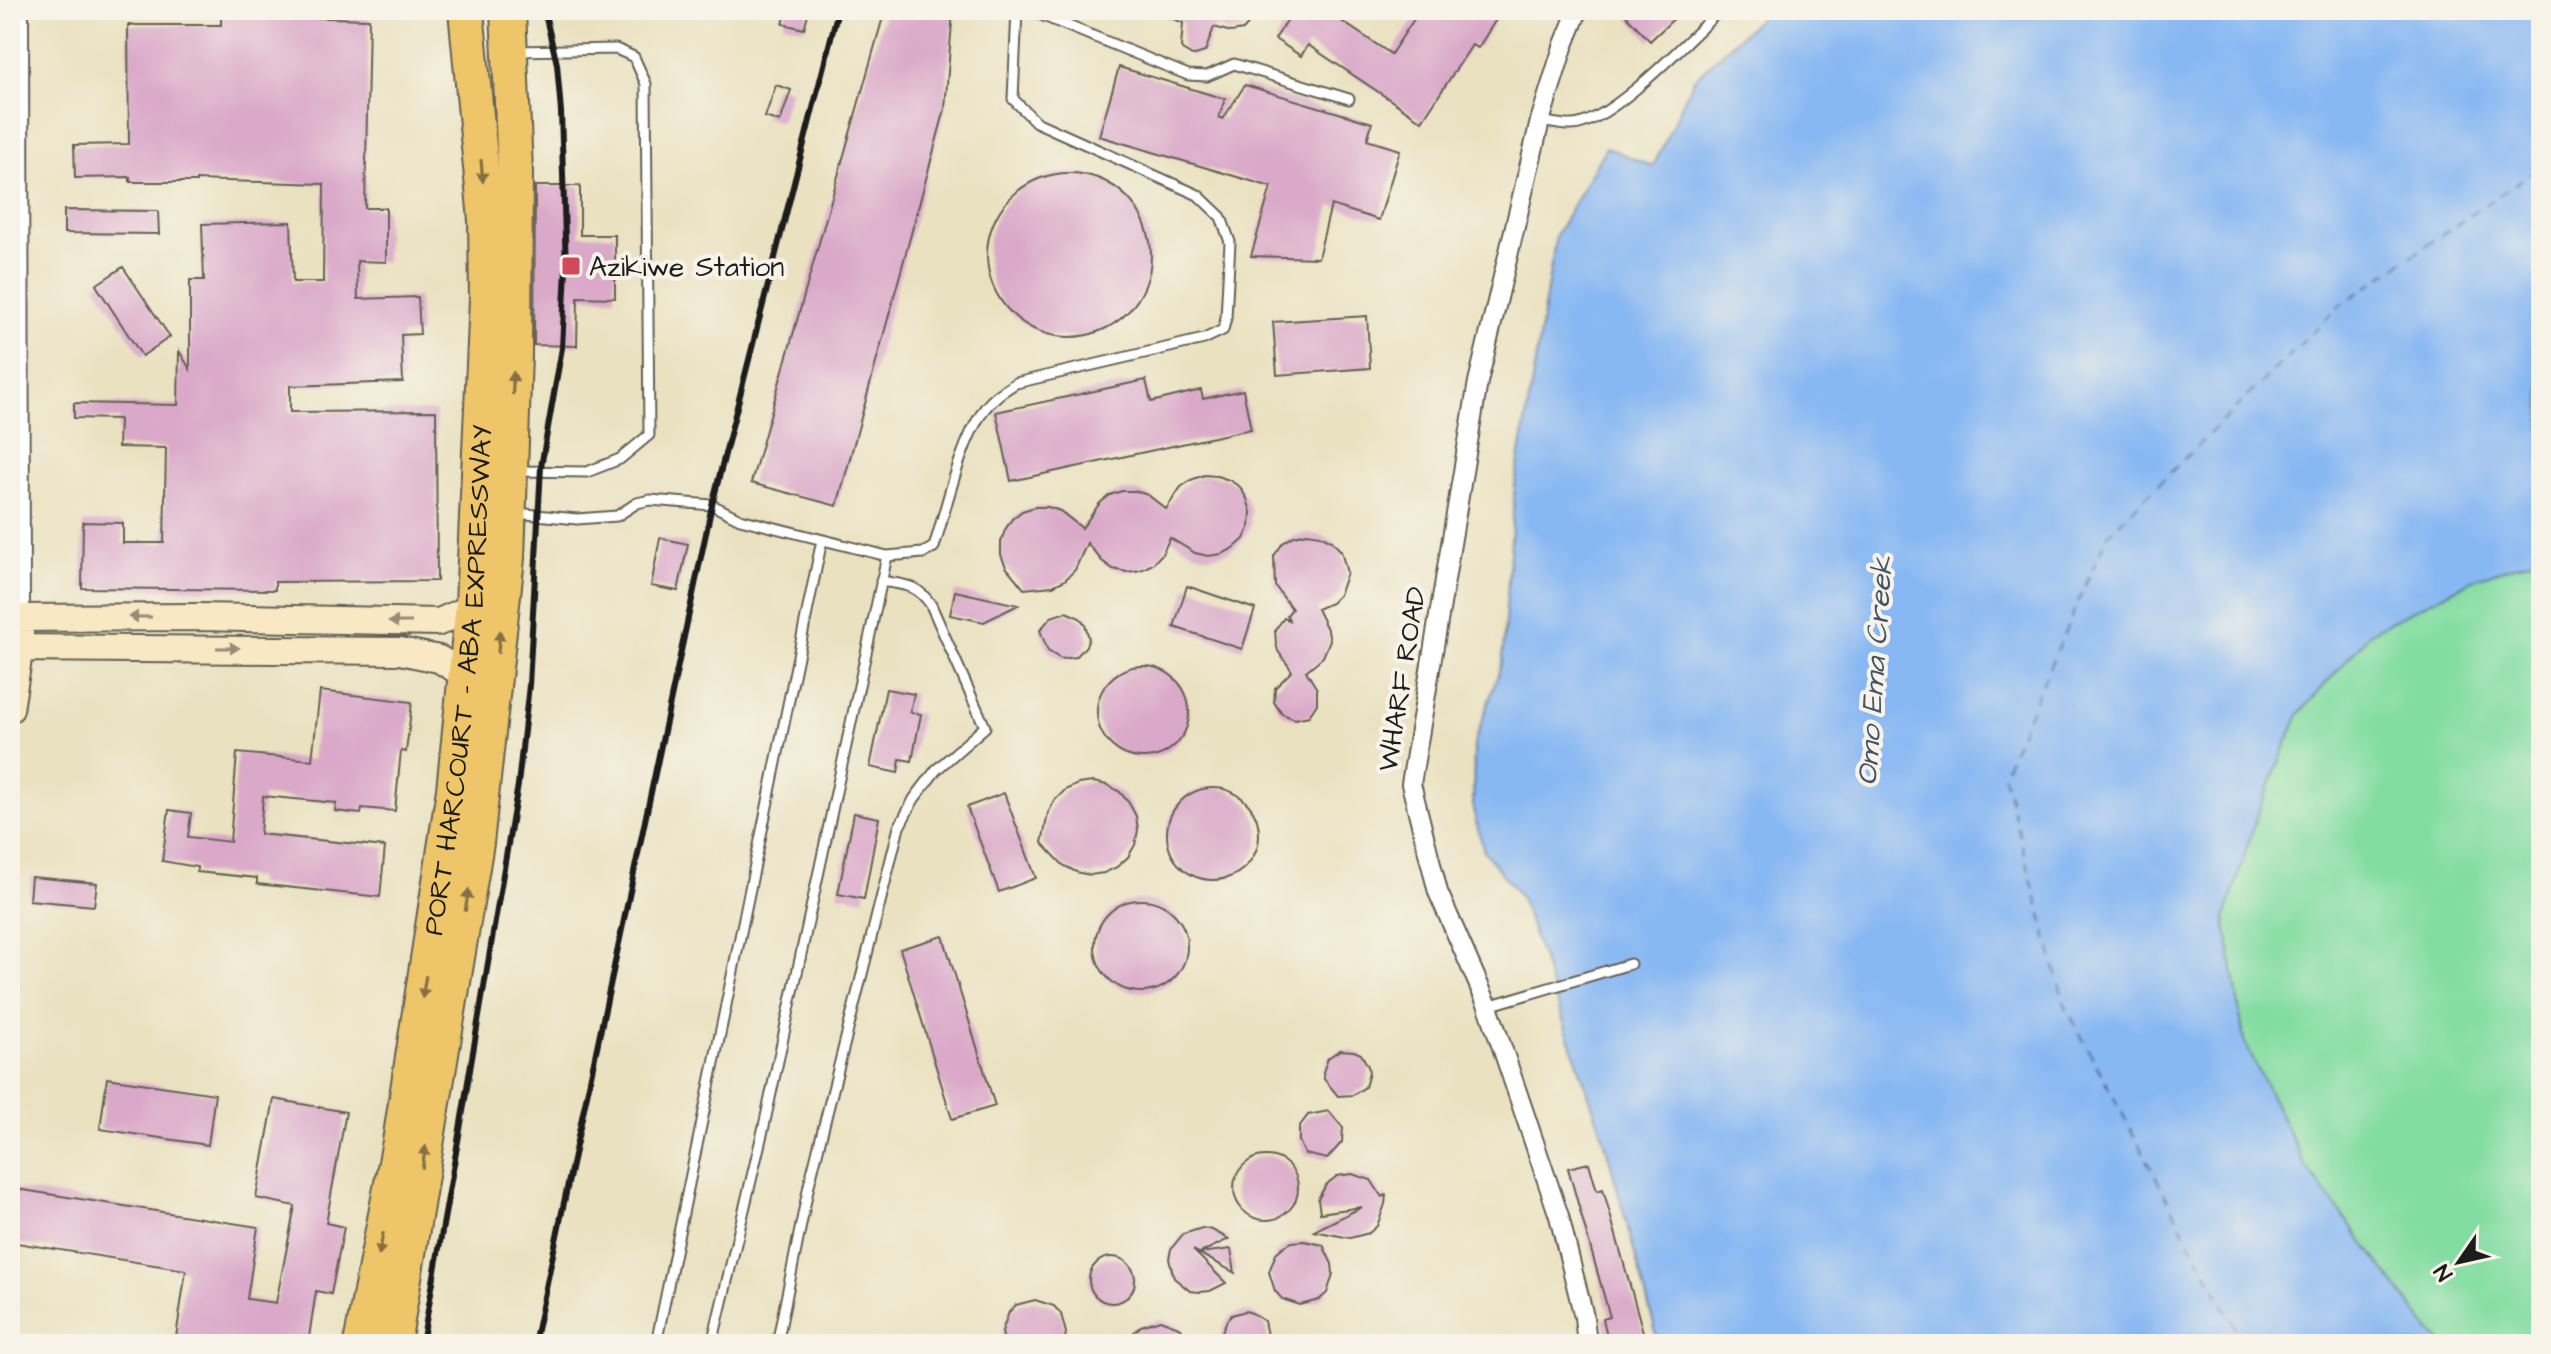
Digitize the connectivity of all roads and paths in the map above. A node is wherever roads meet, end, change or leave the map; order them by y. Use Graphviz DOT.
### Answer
graph roads {
  1 [pos="466,10"];
  2 [pos="478,10"];
  3 [pos="1017,10"];
  4 [pos="1029,10"];
  5 [pos="1578,10"];
  6 [pos="1720,10"];
  7 [pos="16,15"];
  8 [pos="510,26"];
  9 [pos="1349,99"];
  10 [pos="476,107"];
  11 [pos="1540,121"];
  12 [pos="511,471"];
  13 [pos="509,512"];
  14 [pos="822,540"];
  15 [pos="887,556"];
  16 [pos="881,581"];
  17 [pos="473,604"];
  18 [pos="15,617"];
  19 [pos="15,647"];
  20 [pos="465,675"];
  21 [pos="10,709"];
  22 [pos="1630,964"];
  23 [pos="1488,1006"];
  24 [pos="361,1344"];
  25 [pos="393,1344"];
  26 [pos="656,1344"];
  27 [pos="712,1344"];
  28 [pos="777,1344"];
  29 [pos="1587,1344"];
  1 -- 10 [label="highway, PORT HARCOURT - ABA EXPRESSWAY"];
  2 -- 10 [label="highway"];
  3 -- 15 [label="lane"];
  4 -- 9 [label="lane"];
  5 -- 11 [label="street, WHARF ROAD"];
  6 -- 11 [label="lane"];
  7 -- 18 [label="street"];
  12 -- 8 [label="highway, PORT HARCOURT - ABA EXPRESSWAY, one-way"];
  8 -- 12 [label="lane"];
  10 -- 17 [label="highway, PORT HARCOURT - ABA EXPRESSWAY, one-way"];
  11 -- 23 [label="street, WHARF ROAD"];
  12 -- 13 [label="highway, PORT HARCOURT - ABA EXPRESSWAY"];
  13 -- 14 [label="lane"];
  25 -- 13 [label="highway, PORT HARCOURT - ABA EXPRESSWAY, one-way"];
  14 -- 15 [label="lane"];
  14 -- 26 [label="lane"];
  15 -- 16 [label="lane"];
  16 -- 27 [label="lane"];
  16 -- 28 [label="lane"];
  17 -- 18 [label="street, one-way"];
  17 -- 20 [label="highway, PORT HARCOURT - ABA EXPRESSWAY"];
  18 -- 19 [label="street"];
  19 -- 20 [label="street, one-way"];
  19 -- 21 [label="street"];
  20 -- 24 [label="highway, PORT HARCOURT - ABA EXPRESSWAY, one-way"];
  22 -- 23 [label="lane"];
  23 -- 29 [label="street, WHARF ROAD"];
}
